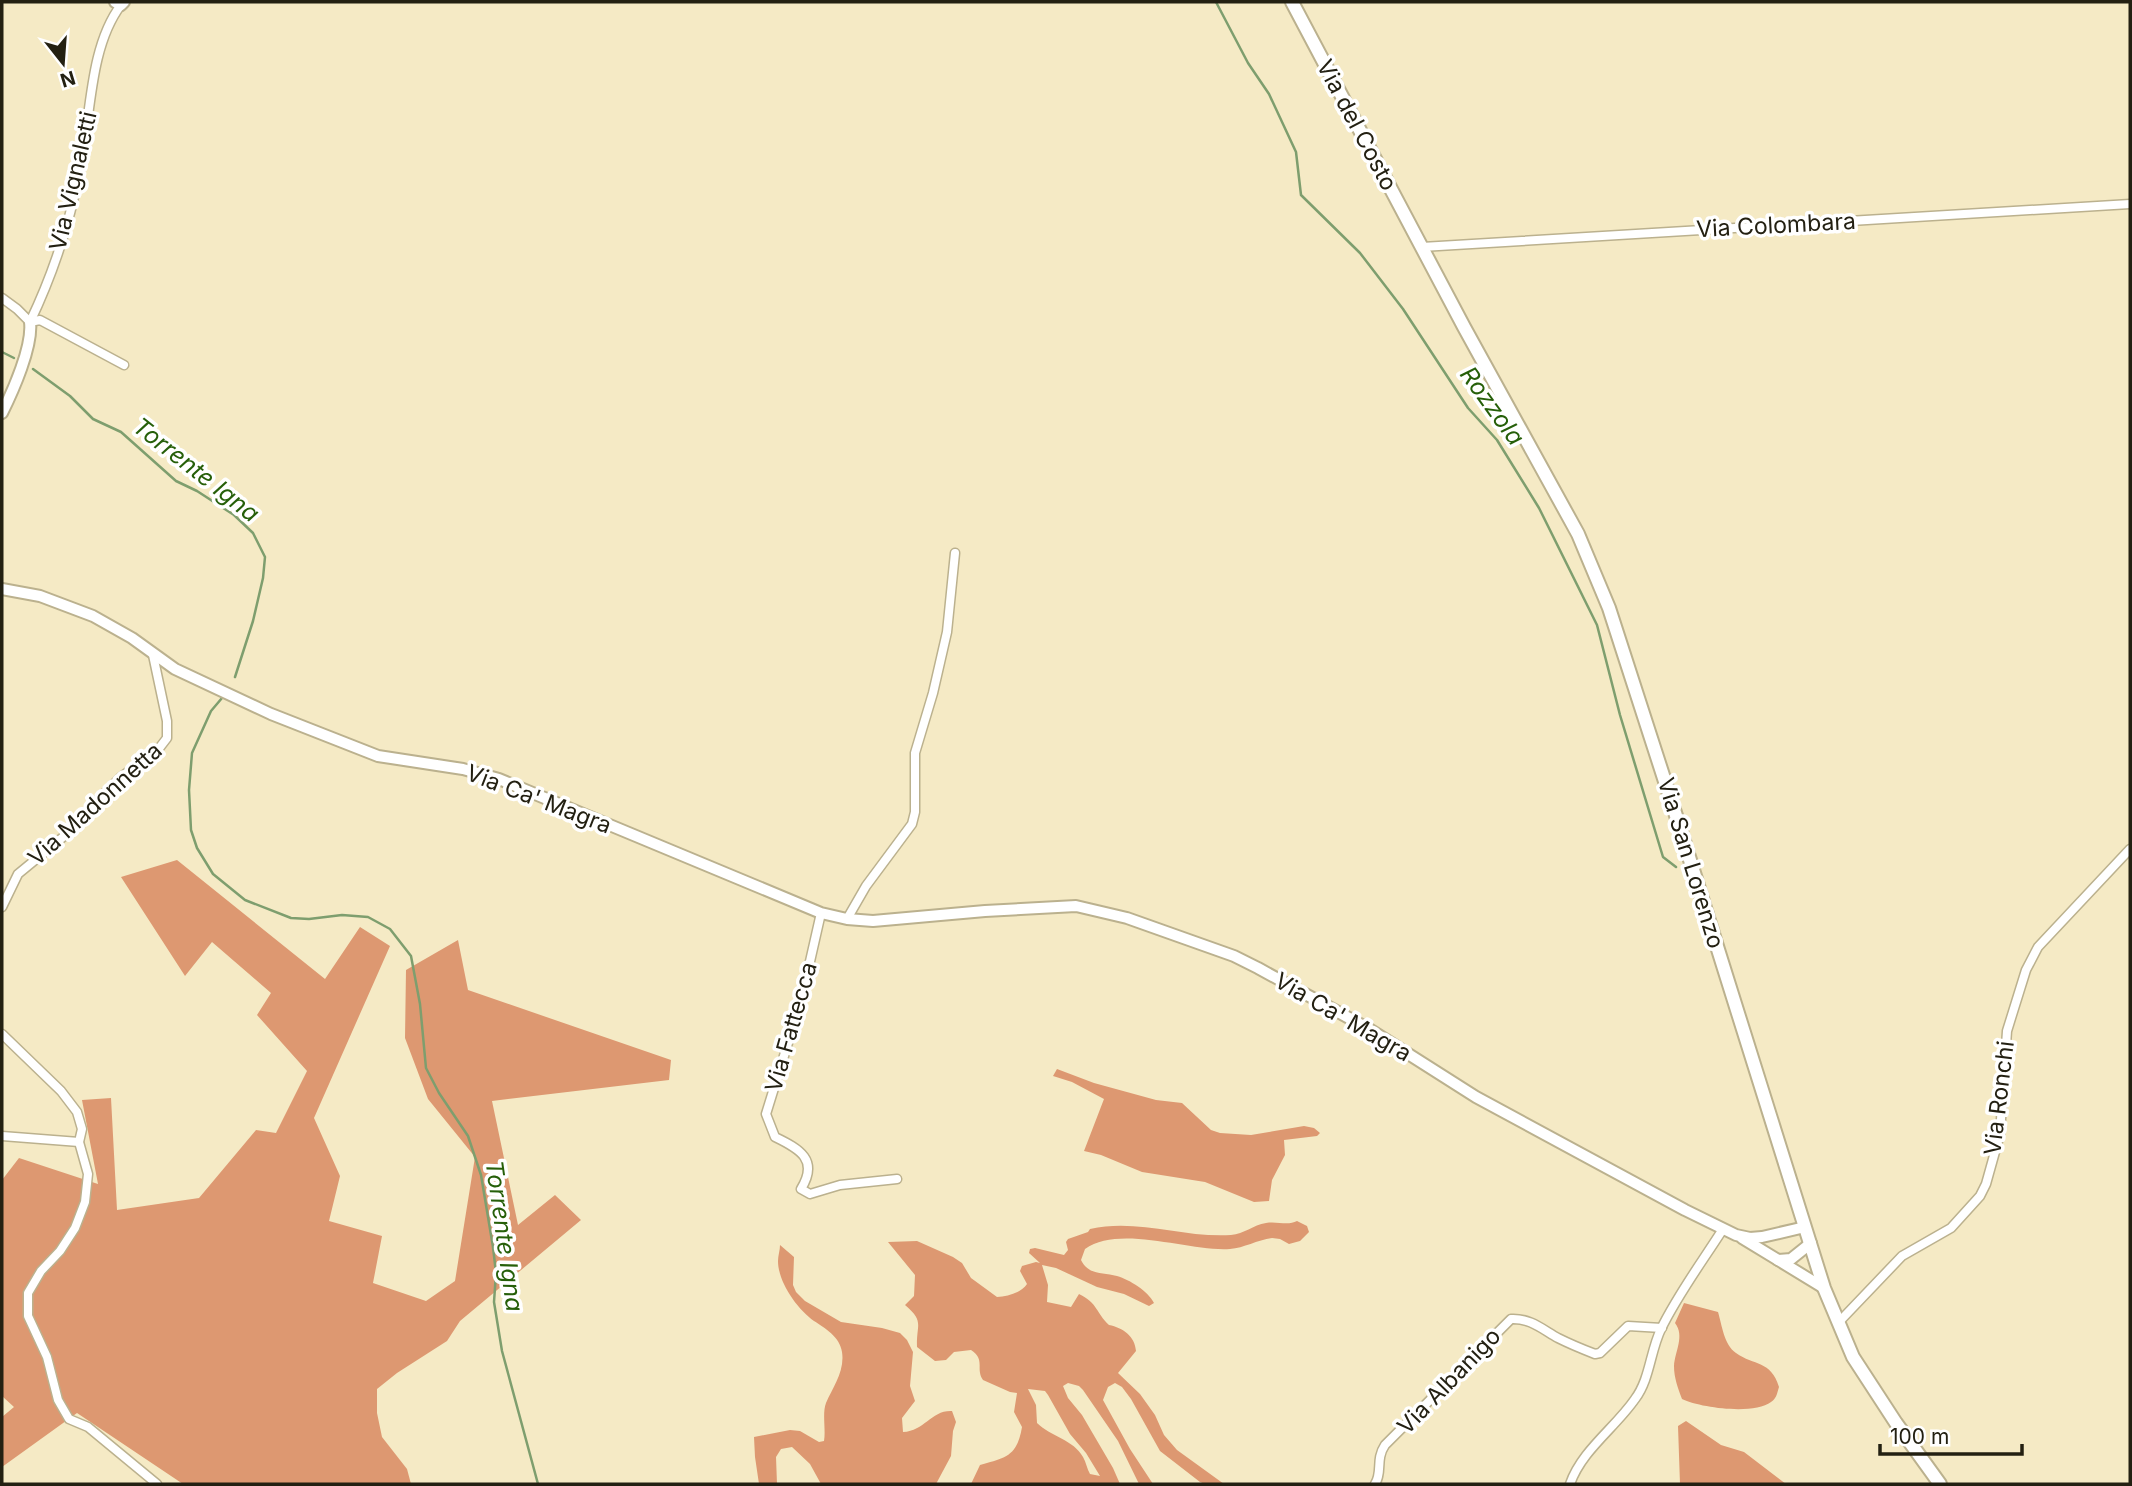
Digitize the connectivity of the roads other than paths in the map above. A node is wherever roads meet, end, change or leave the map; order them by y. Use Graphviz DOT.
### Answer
graph roads {
  1 [pos="1292,2"];
  2 [pos="120,3"];
  3 [pos="2130,204"];
  4 [pos="1422,247"];
  5 [pos="2,298"];
  6 [pos="30,322"];
  7 [pos="124,365"];
  8 [pos="2,413"];
  9 [pos="955,553"];
  10 [pos="2,589"];
  11 [pos="153,655"];
  12 [pos="2130,849"];
  13 [pos="2,907"];
  14 [pos="821,913"];
  15 [pos="847,919"];
  16 [pos="2,1034"];
  17 [pos="2,1136"];
  18 [pos="79,1142"];
  19 [pos="897,1179"];
  20 [pos="1805,1227"];
  21 [pos="1723,1229"];
  22 [pos="1736,1235"];
  23 [pos="1811,1243"];
  24 [pos="1769,1256"];
  25 [pos="1824,1288"];
  26 [pos="1838,1323"];
  27 [pos="1662,1328"];
  28 [pos="157,1484"];
  29 [pos="1376,1484"];
  30 [pos="1570,1484"];
  31 [pos="1940,1484"];
  1 -- 4 [label="main road, Via del Costo"];
  2 -- 6 [label="street, Via Vignaletti"];
  3 -- 4 [label="street, Via Colombara"];
  4 -- 20 [label="main road, Via San Lorenzo"];
  5 -- 6 [label="street"];
  6 -- 7 [label="street"];
  6 -- 8 [label="street, Via Vignaletti"];
  9 -- 15 [label="street"];
  10 -- 11 [label="street, Via Ca' Magra"];
  11 -- 13 [label="street, Via Madonnetta"];
  11 -- 14 [label="street, Via Ca' Magra"];
  12 -- 26 [label="street, Via Ronchi"];
  14 -- 15 [label="street, Via Ca' Magra"];
  14 -- 19 [label="street, Via Fattecca"];
  15 -- 21 [label="street, Via Ca' Magra"];
  16 -- 18 [label="street"];
  17 -- 18 [label="street"];
  18 -- 28 [label="street"];
  20 -- 22 [label="street, Via Ca' Magra"];
  20 -- 23 [label="main road, Via San Lorenzo"];
  21 -- 22 [label="street, Via Ca' Magra"];
  21 -- 27 [label="street"];
  22 -- 24 [label="street"];
  23 -- 24 [label="street"];
  23 -- 25 [label="main road, Via San Lorenzo"];
  24 -- 25 [label="street"];
  25 -- 26 [label="main road, Via San Lorenzo"];
  26 -- 31 [label="main road, Via San Lorenzo"];
  27 -- 29 [label="street, Via Albanigo"];
  27 -- 30 [label="street"];
}
